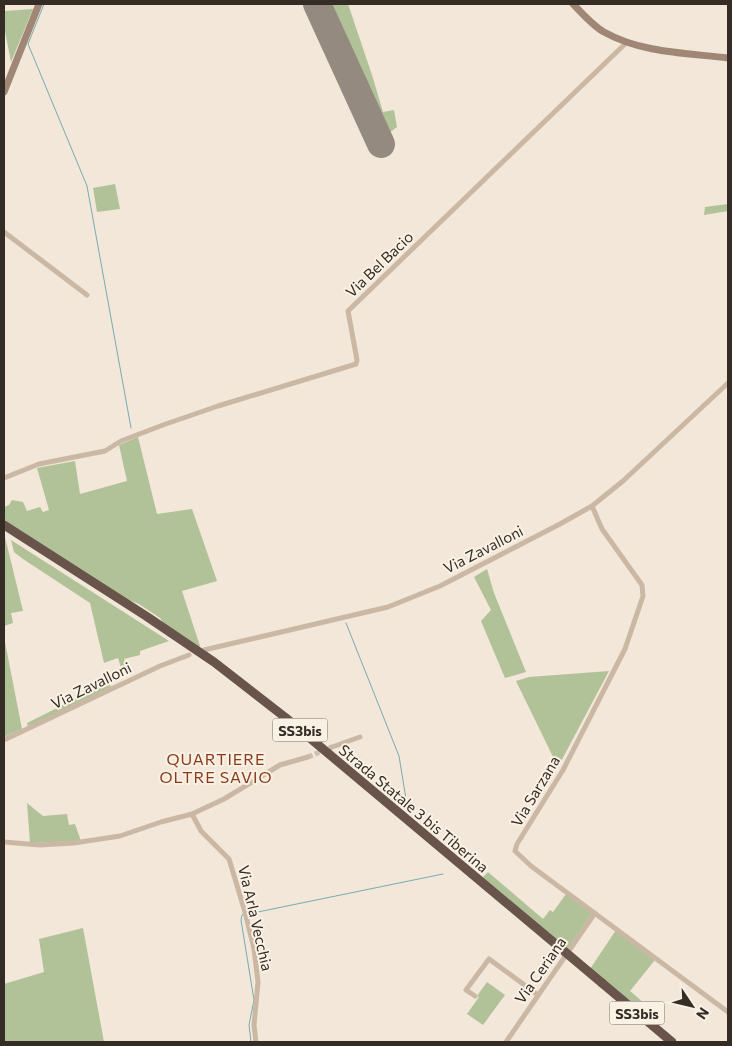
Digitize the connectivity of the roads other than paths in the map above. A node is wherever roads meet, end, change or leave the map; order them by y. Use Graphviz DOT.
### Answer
graph roads {
  1 [pos="39,4"];
  2 [pos="573,4"];
  3 [pos="626,42"];
  4 [pos="728,58"];
  5 [pos="4,92"];
  6 [pos="4,232"];
  7 [pos="88,295"];
  8 [pos="728,383"];
  9 [pos="4,478"];
  10 [pos="592,506"];
  11 [pos="4,525"];
  12 [pos="4,531"];
  13 [pos="22,540"];
  14 [pos="204,650"];
  15 [pos="190,654"];
  16 [pos="360,737"];
  17 [pos="4,740"];
  18 [pos="332,748"];
  19 [pos="308,757"];
  20 [pos="192,814"];
  21 [pos="4,842"];
  22 [pos="595,913"];
  23 [pos="600,985"];
  24 [pos="538,995"];
  25 [pos="475,996"];
  26 [pos="728,1012"];
  27 [pos="256,1042"];
  28 [pos="506,1042"];
  29 [pos="664,1042"];
  30 [pos="672,1042"];
  1 -- 5 [label="main road"];
  2 -- 3 [label="main road"];
  3 -- 4 [label="main road"];
  3 -- 9 [label="street, Via Bel Bacio"];
  6 -- 7 [label="street"];
  8 -- 10 [label="street, Via Zavalloni"];
  10 -- 14 [label="street, Via Zavalloni"];
  10 -- 22 [label="street, Via Sarzana"];
  11 -- 13 [label="highway, Strada Statale 3 bis Tiberina / SS3bis"];
  12 -- 13 [label="highway, Strada Statale 3 bis Tiberina / SS3bis"];
  13 -- 23 [label="highway, Strada Statale 3 bis Tiberina / SS3bis"];
  15 -- 17 [label="street, Via Zavalloni"];
  16 -- 18 [label="street"];
  19 -- 20 [label="street"];
  20 -- 21 [label="street"];
  20 -- 27 [label="street, Via Arla Vecchia"];
  22 -- 24 [label="street, Via Ceriana"];
  22 -- 26 [label="street, Via Sarzana"];
  23 -- 29 [label="highway, Strada Statale 3 bis Tiberina / SS3bis"];
  23 -- 30 [label="highway, Strada Statale 3 bis Tiberina / SS3bis"];
  24 -- 25 [label="street"];
  24 -- 28 [label="street, Via Ceriana"];
}
